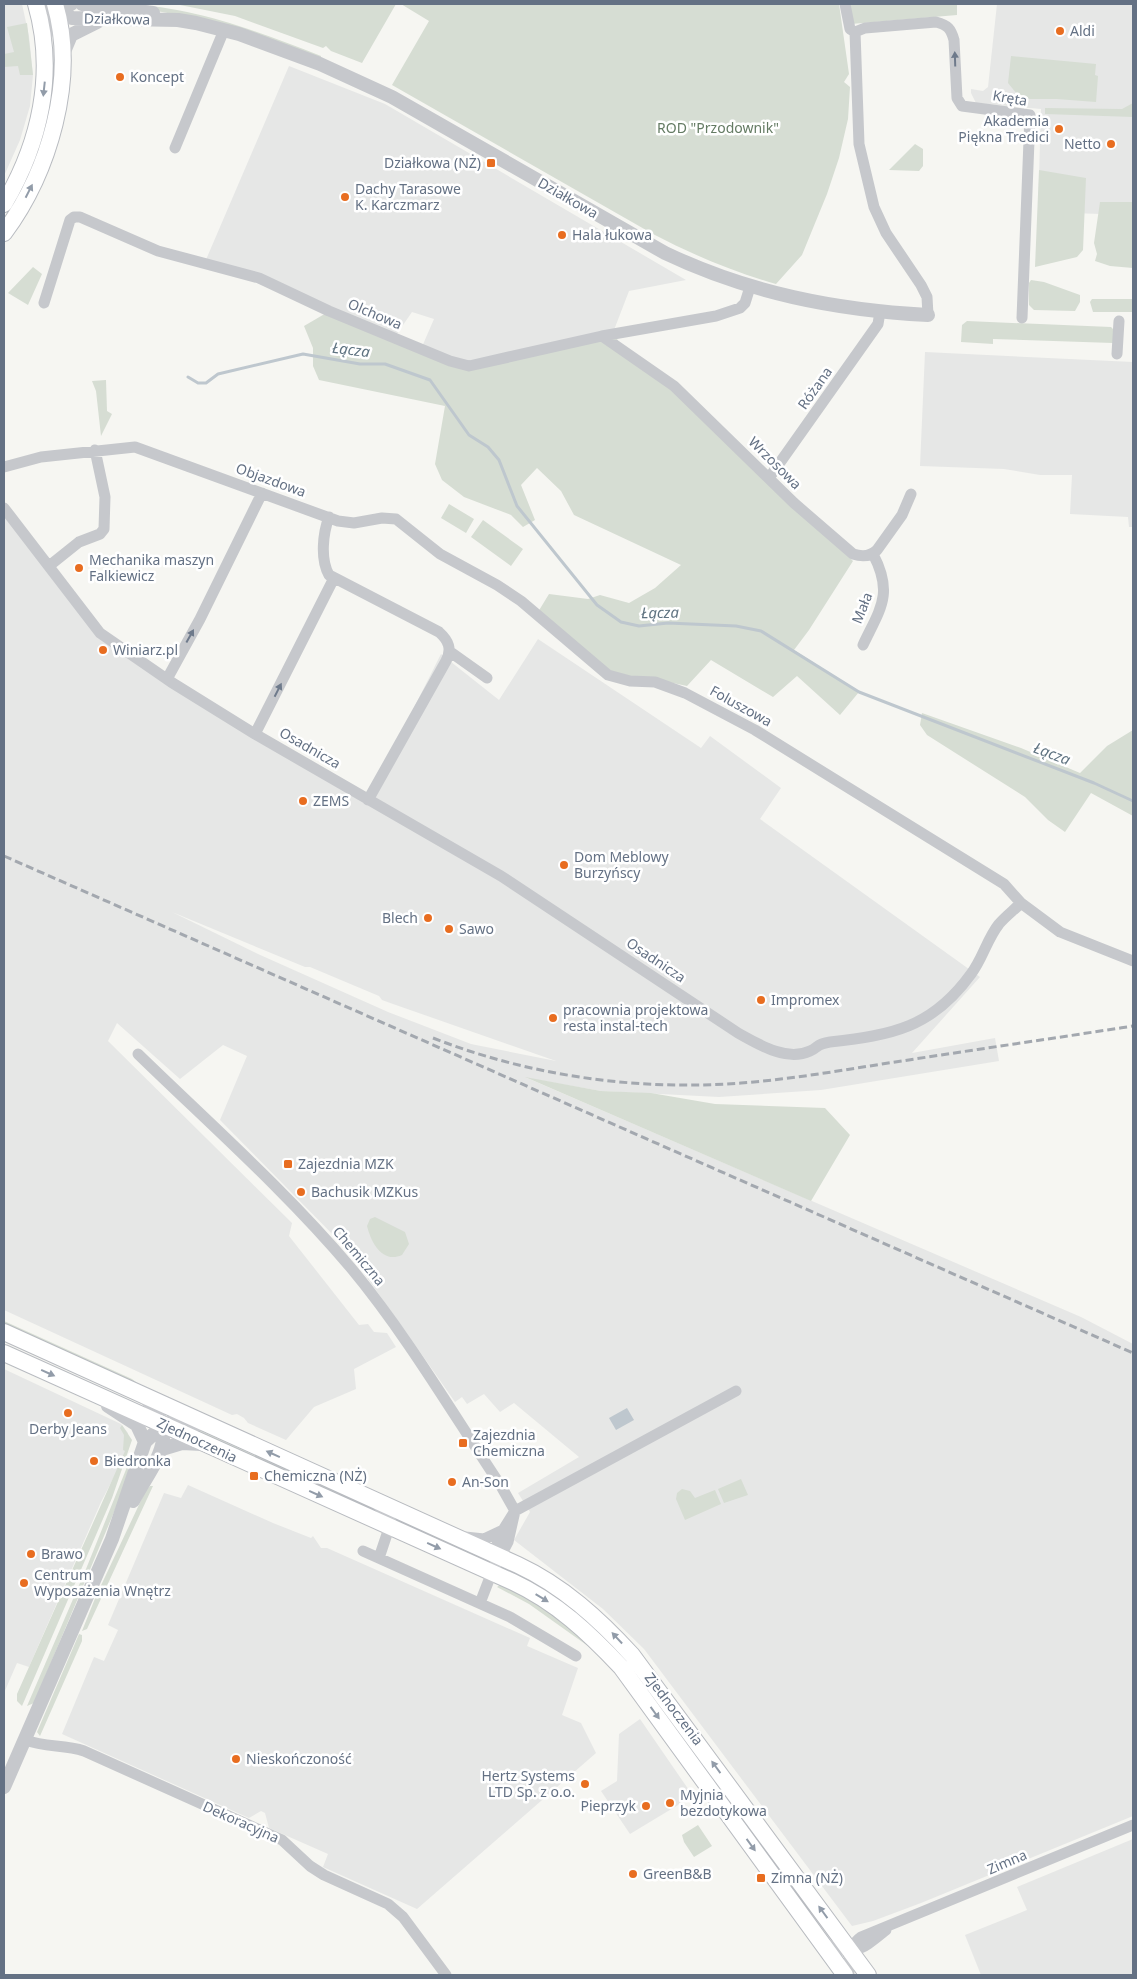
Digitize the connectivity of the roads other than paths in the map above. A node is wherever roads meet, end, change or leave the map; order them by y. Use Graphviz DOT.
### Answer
graph roads {
  1 [pos="36,4"];
  2 [pos="44,4"];
  3 [pos="82,4"];
  4 [pos="845,4"];
  5 [pos="61,7"];
  6 [pos="105,20"];
  7 [pos="178,20"];
  8 [pos="224,30"];
  9 [pos="855,32"];
  10 [pos="44,40"];
  11 [pos="61,60"];
  12 [pos="175,148"];
  13 [pos="4,204"];
  14 [pos="4,233"];
  15 [pos="750,287"];
  16 [pos="44,303"];
  17 [pos="880,312"];
  18 [pos="928,315"];
  19 [pos="1022,318"];
  20 [pos="1119,321"];
  21 [pos="602,336"];
  22 [pos="1117,354"];
  23 [pos="95,450"];
  24 [pos="4,467"];
  25 [pos="769,478"];
  26 [pos="262,492"];
  27 [pos="911,494"];
  28 [pos="4,508"];
  29 [pos="329,517"];
  30 [pos="873,554"];
  31 [pos="49,566"];
  32 [pos="334,578"];
  33 [pos="863,645"];
  34 [pos="450,651"];
  35 [pos="167,678"];
  36 [pos="487,678"];
  37 [pos="255,734"];
  38 [pos="368,800"];
  39 [pos="1022,903"];
  40 [pos="1133,961"];
  41 [pos="138,1054"];
  42 [pos="4,1332"];
  43 [pos="4,1353"];
  44 [pos="70,1383"];
  45 [pos="736,1391"];
  46 [pos="143,1395"];
  47 [pos="164,1425"];
  48 [pos="212,1426"];
  49 [pos="145,1442"];
  50 [pos="208,1445"];
  51 [pos="162,1450"];
  52 [pos="371,1498"];
  53 [pos="515,1511"];
  54 [pos="413,1517"];
  55 [pos="390,1527"];
  56 [pos="501,1531"];
  57 [pos="451,1535"];
  58 [pos="112,1539"];
  59 [pos="363,1552"];
  60 [pos="498,1556"];
  61 [pos="378,1558"];
  62 [pos="495,1574"];
  63 [pos="480,1603"];
  64 [pos="576,1656"];
  65 [pos="26,1740"];
  66 [pos="4,1787"];
  67 [pos="1133,1825"];
  68 [pos="822,1943"];
  69 [pos="851,1951"];
  70 [pos="446,1975"];
  71 [pos="845,1975"];
  72 [pos="849,1975"];
  73 [pos="868,1975"];
  1 -- 10 [label="main road"];
  2 -- 5 [label="street, Działkowa"];
  3 -- 7 [label="street, Działkowa"];
  4 -- 9 [label="street"];
  5 -- 6 [label="street, Działkowa"];
  5 -- 10 [label="street"];
  5 -- 11 [label="main road"];
  6 -- 7 [label="street, Działkowa"];
  6 -- 11 [label="street"];
  7 -- 8 [label="street, Działkowa"];
  8 -- 12 [label="street"];
  8 -- 15 [label="street, Działkowa"];
  9 -- 18 [label="street"];
  19 -- 9 [label="street, Kręta, one-way"];
  10 -- 13 [label="main road, one-way"];
  14 -- 11 [label="main road, one-way"];
  15 -- 17 [label="street, Działkowa"];
  15 -- 21 [label="street, Olchowa"];
  16 -- 21 [label="street, Olchowa"];
  17 -- 18 [label="street, Działkowa"];
  17 -- 25 [label="street, Różana"];
  20 -- 22 [label="street"];
  21 -- 25 [label="street, Wrzosowa"];
  23 -- 24 [label="street, Objazdowa"];
  23 -- 26 [label="street, Objazdowa"];
  23 -- 31 [label="street"];
  25 -- 30 [label="street, Wrzosowa"];
  26 -- 29 [label="street, Objazdowa"];
  35 -- 26 [label="street, one-way"];
  27 -- 30 [label="street"];
  28 -- 31 [label="street, Osadnicza"];
  29 -- 32 [label="street"];
  29 -- 39 [label="street, Foluszowa"];
  30 -- 33 [label="street, Mała"];
  31 -- 35 [label="street, Osadnicza"];
  32 -- 34 [label="street"];
  37 -- 32 [label="street, one-way"];
  34 -- 36 [label="street"];
  34 -- 38 [label="street"];
  35 -- 37 [label="street, Osadnicza"];
  37 -- 38 [label="street, Osadnicza"];
  38 -- 39 [label="street, Osadnicza"];
  39 -- 40 [label="street, Foluszowa"];
  41 -- 53 [label="street, Chemiczna"];
  42 -- 46 [label="main road, Zjednoczenia"];
  43 -- 44 [label="main road, Zjednoczenia, one-way"];
  44 -- 47 [label="main road, Zjednoczenia"];
  44 -- 49 [label="street"];
  45 -- 53 [label="street"];
  46 -- 47 [label="street"];
  46 -- 48 [label="main road, Zjednoczenia"];
  47 -- 48 [label="street"];
  47 -- 49 [label="street"];
  47 -- 50 [label="main road, Zjednoczenia"];
  47 -- 51 [label="street"];
  52 -- 48 [label="main road, Zjednoczenia, one-way"];
  49 -- 58 [label="street"];
  50 -- 51 [label="street"];
  50 -- 55 [label="main road, Zjednoczenia, one-way"];
  51 -- 58 [label="street"];
  52 -- 54 [label="main road, Zjednoczenia"];
  52 -- 55 [label="street, Zjednoczenia"];
  53 -- 56 [label="street"];
  53 -- 60 [label="street"];
  54 -- 55 [label="street"];
  54 -- 57 [label="main road, Zjednoczenia"];
  55 -- 61 [label="street"];
  55 -- 62 [label="main road, Zjednoczenia, one-way"];
  56 -- 57 [label="street"];
  56 -- 60 [label="street"];
  57 -- 60 [label="main road, Zjednoczenia"];
  58 -- 65 [label="street"];
  59 -- 61 [label="street"];
  60 -- 62 [label="street"];
  69 -- 60 [label="main road, Zjednoczenia, one-way"];
  61 -- 63 [label="street"];
  62 -- 63 [label="street"];
  62 -- 68 [label="main road, Zjednoczenia, one-way"];
  63 -- 64 [label="street"];
  65 -- 66 [label="street"];
  65 -- 70 [label="street, Dekoracyjna"];
  67 -- 69 [label="street, Zimna"];
  68 -- 69 [label="street"];
  68 -- 71 [label="main road, Zjednoczenia"];
  69 -- 72 [label="street"];
  69 -- 73 [label="main road, Zjednoczenia"];
}
